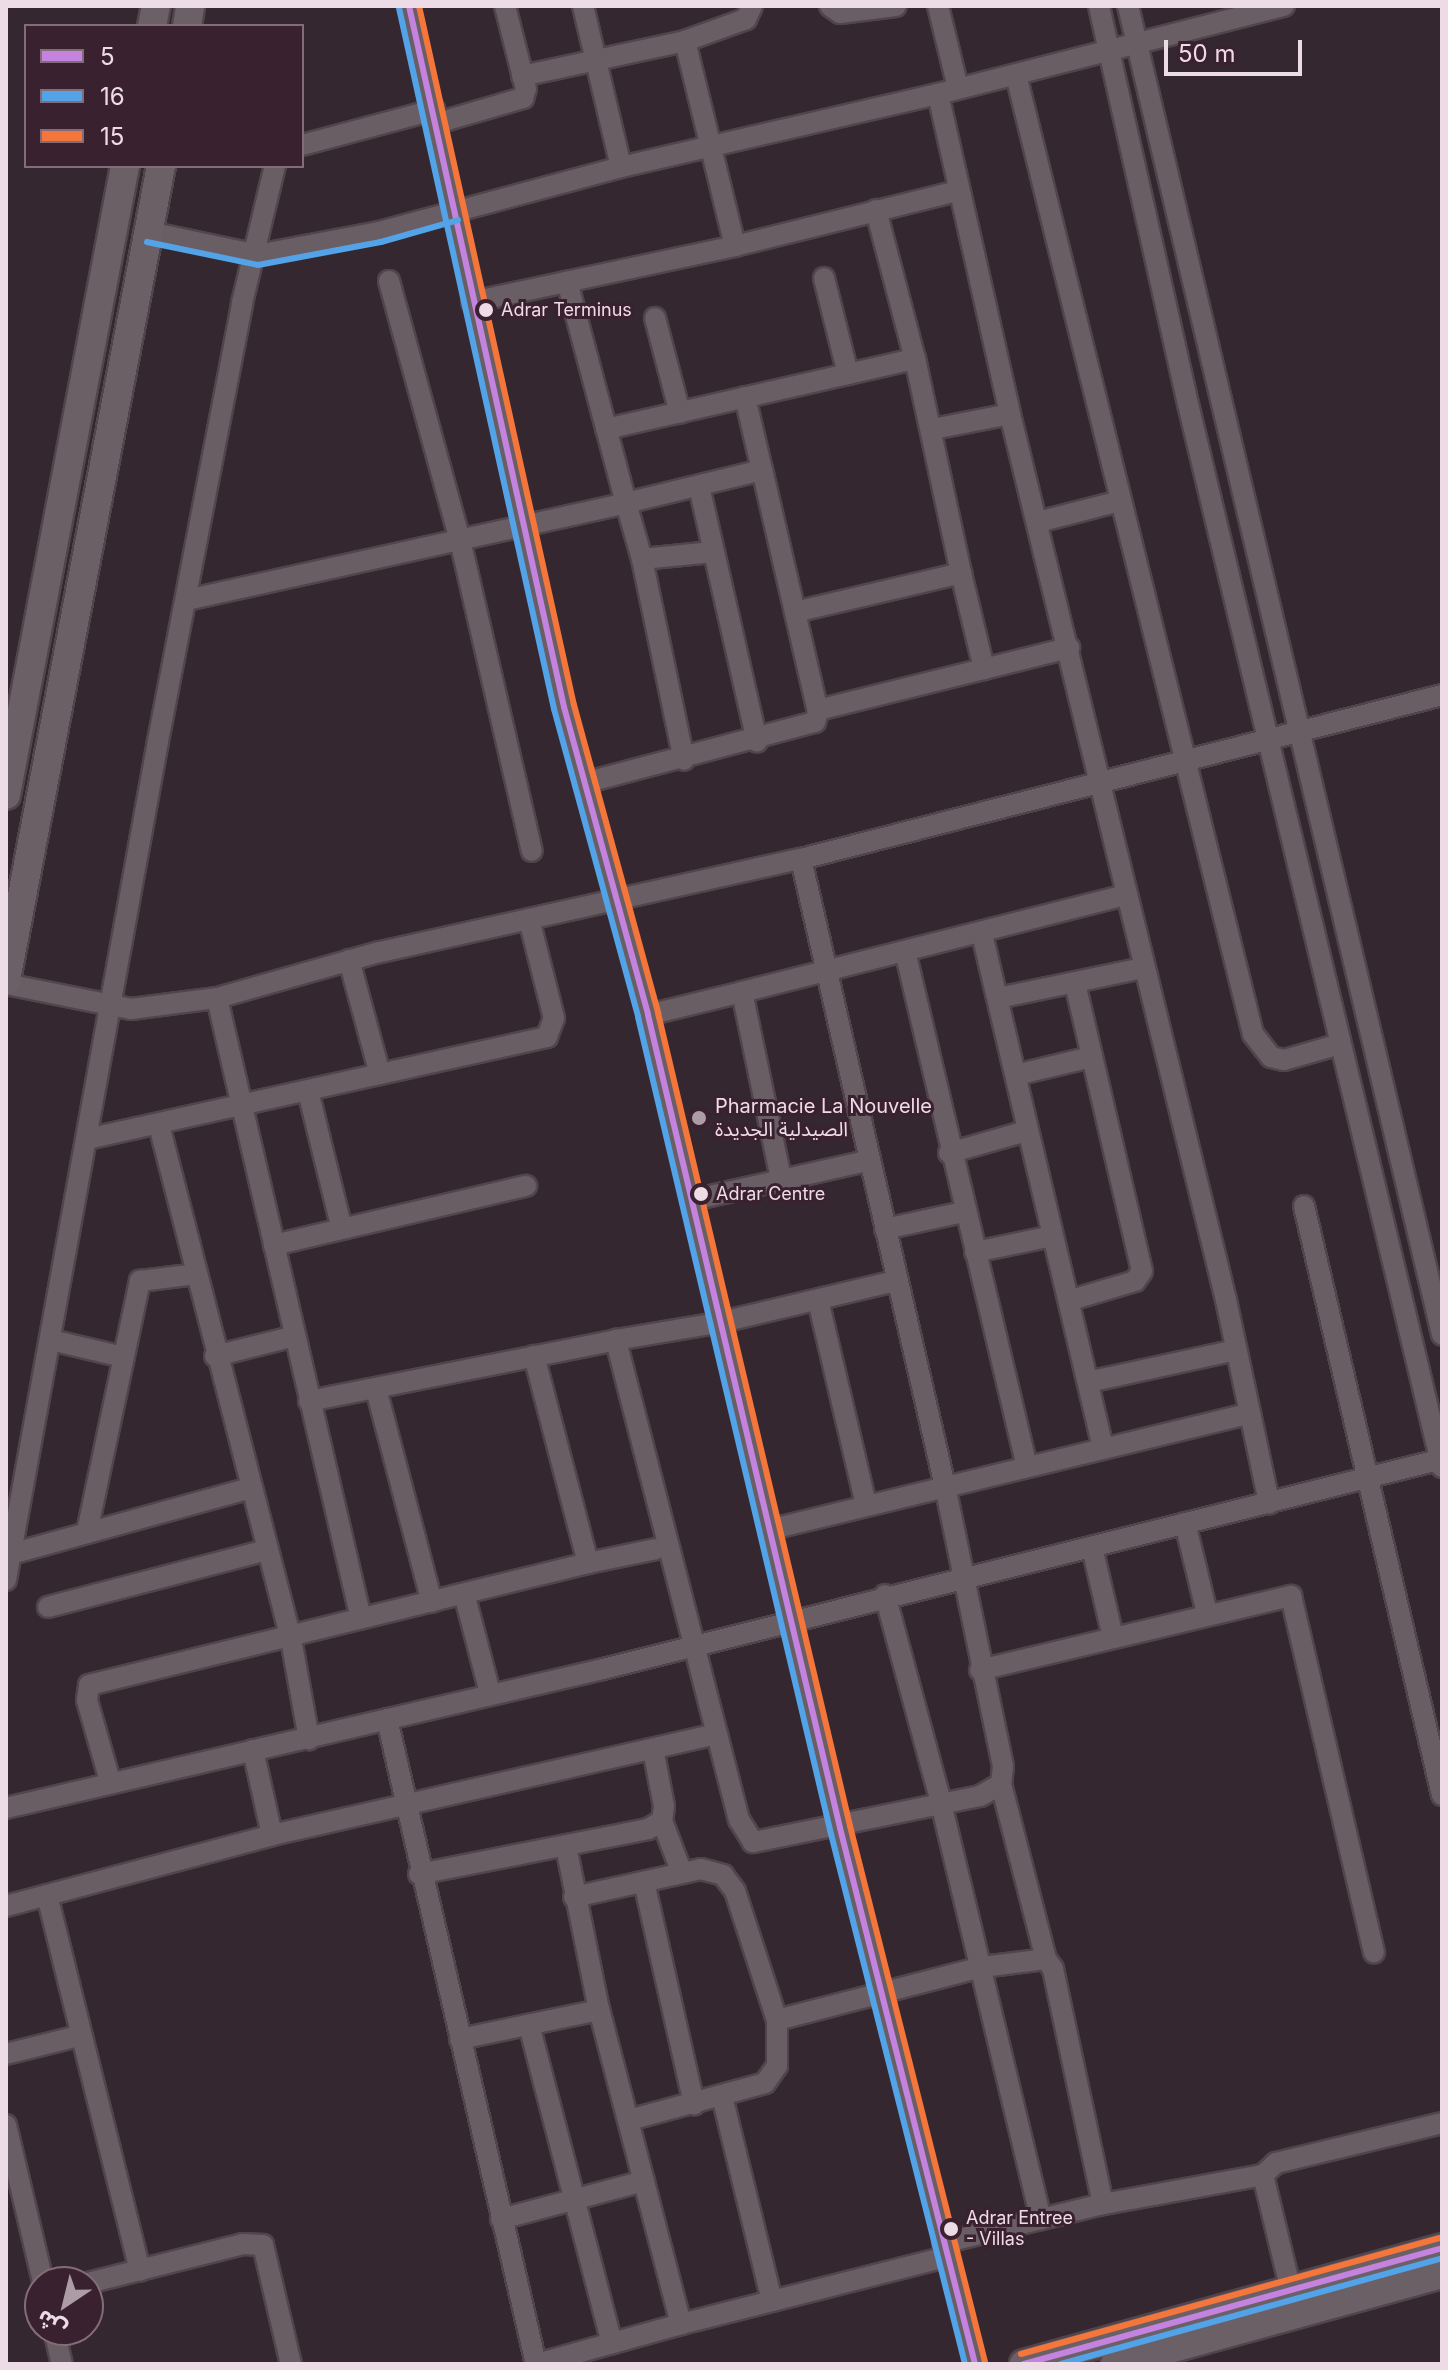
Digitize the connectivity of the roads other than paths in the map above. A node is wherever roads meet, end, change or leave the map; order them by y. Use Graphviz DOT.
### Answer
graph roads {
  1 [pos="409,6"];
  2 [pos="505,6"];
  3 [pos="583,6"];
  4 [pos="752,6"];
  5 [pos="830,6"];
  6 [pos="896,6"];
  7 [pos="938,6"];
  8 [pos="1099,6"];
  9 [pos="1128,6"];
  10 [pos="1284,6"];
  11 [pos="685,41"];
  12 [pos="1136,43"];
  13 [pos="1110,49"];
  14 [pos="597,60"];
  15 [pos="1016,75"];
  16 [pos="522,76"];
  17 [pos="948,91"];
  18 [pos="436,116"];
  19 [pos="304,145"];
  20 [pos="711,149"];
  21 [pos="621,167"];
  22 [pos="125,168"];
  23 [pos="161,168"];
  24 [pos="275,168"];
  25 [pos="958,191"];
  26 [pos="455,210"];
  27 [pos="876,210"];
  28 [pos="149,232"];
  29 [pos="735,246"];
  30 [pos="257,255"];
  31 [pos="824,278"];
  32 [pos="389,281"];
  33 [pos="567,282"];
  34 [pos="472,302"];
  35 [pos="655,318"];
  36 [pos="915,359"];
  37 [pos="848,374"];
  38 [pos="745,397"];
  39 [pos="680,413"];
  40 [pos="1010,414"];
  41 [pos="606,429"];
  42 [pos="933,429"];
  43 [pos="762,470"];
  44 [pos="699,486"];
  45 [pos="1120,501"];
  46 [pos="626,503"];
  47 [pos="1038,522"];
  48 [pos="524,529"];
  49 [pos="460,540"];
  50 [pos="713,552"];
  51 [pos="642,559"];
  52 [pos="961,573"];
  53 [pos="186,600"];
  54 [pos="795,612"];
  55 [pos="1069,648"];
  56 [pos="984,669"];
  57 [pos="1442,695"];
  58 [pos="818,710"];
  59 [pos="1299,732"];
  60 [pos="1271,738"];
  61 [pos="757,741"];
  62 [pos="1184,759"];
  63 [pos="684,760"];
  64 [pos="1100,780"];
  65 [pos="584,783"];
  66 [pos="6,795"];
  67 [pos="532,851"];
  68 [pos="801,859"];
  69 [pos="1126,895"];
  70 [pos="615,898"];
  71 [pos="529,919"];
  72 [pos="982,934"];
  73 [pos="905,951"];
  74 [pos="349,960"];
  75 [pos="1143,968"];
  76 [pos="823,972"];
  77 [pos="6,982"];
  78 [pos="1075,983"];
  79 [pos="742,992"];
  80 [pos="217,998"];
  81 [pos="998,998"];
  82 [pos="111,1007"];
  83 [pos="648,1015"];
  84 [pos="1340,1044"];
  85 [pos="1091,1057"];
  86 [pos="380,1074"];
  87 [pos="1016,1075"];
  88 [pos="308,1091"];
  89 [pos="242,1105"];
  90 [pos="159,1125"];
  91 [pos="1027,1131"];
  92 [pos="87,1139"];
  93 [pos="949,1153"];
  94 [pos="866,1161"];
  95 [pos="781,1179"];
  96 [pos="526,1186"];
  97 [pos="692,1200"];
  98 [pos="1304,1206"];
  99 [pos="963,1212"];
  100 [pos="342,1229"];
  101 [pos="885,1229"];
  102 [pos="1052,1236"];
  103 [pos="274,1245"];
  104 [pos="975,1252"];
  105 [pos="196,1274"];
  106 [pos="896,1281"];
  107 [pos="818,1300"];
  108 [pos="1071,1300"];
  109 [pos="722,1322"];
  110 [pos="1442,1334"];
  111 [pos="295,1336"];
  112 [pos="51,1340"];
  113 [pos="616,1340"];
  114 [pos="1236,1350"];
  115 [pos="215,1356"];
  116 [pos="534,1356"];
  117 [pos="123,1357"];
  118 [pos="1088,1382"];
  119 [pos="376,1389"];
  120 [pos="309,1401"];
  121 [pos="1250,1413"];
  122 [pos="1103,1448"];
  123 [pos="1441,1462"];
  124 [pos="1027,1467"];
  125 [pos="1364,1478"];
  126 [pos="945,1486"];
  127 [pos="250,1488"];
  128 [pos="1269,1503"];
  129 [pos="866,1504"];
  130 [pos="1185,1523"];
  131 [pos="772,1529"];
  132 [pos="87,1532"];
  133 [pos="1092,1547"];
  134 [pos="656,1549"];
  135 [pos="267,1550"];
  136 [pos="11,1554"];
  137 [pos="588,1563"];
  138 [pos="963,1578"];
  139 [pos="6,1580"];
  140 [pos="885,1595"];
  141 [pos="465,1597"];
  142 [pos="432,1602"];
  143 [pos="48,1607"];
  144 [pos="1207,1613"];
  145 [pos="361,1619"];
  146 [pos="792,1619"];
  147 [pos="1113,1637"];
  148 [pos="291,1639"];
  149 [pos="695,1643"];
  150 [pos="980,1670"];
  151 [pos="490,1693"];
  152 [pos="387,1719"];
  153 [pos="717,1734"];
  154 [pos="309,1739"];
  155 [pos="653,1749"];
  156 [pos="253,1750"];
  157 [pos="110,1781"];
  158 [pos="1001,1784"];
  159 [pos="1442,1795"];
  160 [pos="941,1803"];
  161 [pos="405,1807"];
  162 [pos="6,1808"];
  163 [pos="662,1821"];
  164 [pos="840,1828"];
  165 [pos="272,1835"];
  166 [pos="566,1847"];
  167 [pos="682,1873"];
  168 [pos="419,1874"];
  169 [pos="644,1882"];
  170 [pos="47,1895"];
  171 [pos="574,1897"];
  172 [pos="6,1906"];
  173 [pos="1374,1952"];
  174 [pos="1046,1959"];
  175 [pos="982,1967"];
  176 [pos="881,1994"];
  177 [pos="599,2010"];
  178 [pos="777,2020"];
  179 [pos="529,2025"];
  180 [pos="78,2036"];
  181 [pos="460,2039"];
  182 [pos="6,2054"];
  183 [pos="722,2096"];
  184 [pos="694,2104"];
  185 [pos="629,2120"];
  186 [pos="1442,2123"];
  187 [pos="6,2125"];
  188 [pos="1263,2175"];
  189 [pos="644,2181"];
  190 [pos="573,2200"];
  191 [pos="1103,2204"];
  192 [pos="501,2219"];
  193 [pos="1041,2219"];
  194 [pos="1442,2248"];
  195 [pos="944,2250"];
  196 [pos="39,2266"];
  197 [pos="140,2271"];
  198 [pos="1442,2274"];
  199 [pos="104,2279"];
  200 [pos="772,2301"];
  201 [pos="1294,2302"];
  202 [pos="681,2324"];
  203 [pos="612,2343"];
  204 [pos="291,2364"];
  205 [pos="537,2364"];
  206 [pos="975,2364"];
  207 [pos="1024,2364"];
  208 [pos="1115,2364"];
  1 -- 18 [label="street"];
  2 -- 16 [label="street"];
  3 -- 14 [label="street"];
  4 -- 11 [label="street"];
  5 -- 6 [label="street"];
  7 -- 17 [label="street"];
  8 -- 13 [label="street"];
  9 -- 12 [label="street"];
  10 -- 12 [label="street"];
  11 -- 14 [label="street"];
  11 -- 20 [label="street"];
  12 -- 13 [label="street"];
  12 -- 59 [label="street"];
  13 -- 15 [label="street"];
  13 -- 60 [label="street"];
  14 -- 16 [label="street"];
  14 -- 21 [label="street"];
  15 -- 17 [label="street"];
  15 -- 45 [label="street"];
  16 -- 18 [label="street"];
  17 -- 20 [label="street"];
  17 -- 25 [label="street"];
  18 -- 19 [label="street"];
  18 -- 26 [label="street"];
  20 -- 21 [label="street"];
  20 -- 29 [label="street"];
  21 -- 26 [label="street"];
  22 -- 66 [label="main road"];
  23 -- 28 [label="main road"];
  24 -- 30 [label="street"];
  25 -- 27 [label="street"];
  25 -- 40 [label="street"];
  26 -- 30 [label="street"];
  26 -- 34 [label="street"];
  27 -- 29 [label="street"];
  27 -- 36 [label="street"];
  28 -- 30 [label="street"];
  28 -- 77 [label="main road"];
  29 -- 33 [label="street"];
  30 -- 53 [label="street"];
  31 -- 37 [label="street"];
  32 -- 49 [label="street"];
  33 -- 34 [label="street"];
  33 -- 41 [label="street"];
  34 -- 48 [label="street"];
  35 -- 39 [label="street"];
  36 -- 37 [label="street"];
  36 -- 42 [label="street"];
  37 -- 38 [label="street"];
  38 -- 39 [label="street"];
  38 -- 43 [label="street"];
  39 -- 41 [label="street"];
  40 -- 42 [label="street"];
  40 -- 47 [label="street"];
  41 -- 46 [label="street"];
  42 -- 52 [label="street"];
  43 -- 44 [label="street"];
  43 -- 54 [label="street"];
  44 -- 46 [label="street"];
  44 -- 50 [label="street"];
  45 -- 47 [label="street"];
  45 -- 62 [label="street"];
  46 -- 48 [label="street"];
  46 -- 51 [label="street"];
  47 -- 55 [label="street"];
  48 -- 49 [label="street"];
  48 -- 65 [label="street"];
  49 -- 53 [label="street"];
  49 -- 67 [label="street"];
  50 -- 51 [label="street"];
  50 -- 61 [label="street"];
  51 -- 63 [label="street"];
  52 -- 54 [label="street"];
  52 -- 56 [label="street"];
  53 -- 82 [label="street"];
  54 -- 58 [label="street"];
  55 -- 56 [label="street"];
  55 -- 64 [label="street"];
  56 -- 58 [label="street"];
  57 -- 59 [label="street"];
  58 -- 61 [label="street"];
  59 -- 60 [label="street"];
  59 -- 110 [label="street"];
  60 -- 62 [label="street"];
  60 -- 84 [label="street"];
  61 -- 63 [label="street"];
  62 -- 64 [label="street"];
  62 -- 84 [label="street"];
  63 -- 65 [label="street"];
  64 -- 68 [label="street"];
  64 -- 69 [label="street"];
  65 -- 70 [label="street"];
  68 -- 70 [label="street"];
  68 -- 76 [label="street"];
  69 -- 72 [label="street"];
  69 -- 75 [label="street"];
  70 -- 71 [label="street"];
  70 -- 83 [label="street"];
  71 -- 74 [label="street"];
  71 -- 86 [label="street"];
  72 -- 73 [label="street"];
  72 -- 81 [label="street"];
  73 -- 76 [label="street"];
  73 -- 93 [label="street"];
  74 -- 80 [label="street"];
  74 -- 86 [label="street"];
  75 -- 78 [label="street"];
  75 -- 114 [label="street"];
  76 -- 79 [label="street"];
  76 -- 94 [label="street"];
  77 -- 82 [label="street"];
  78 -- 81 [label="street"];
  78 -- 85 [label="street"];
  79 -- 83 [label="street"];
  79 -- 95 [label="street"];
  80 -- 82 [label="street"];
  80 -- 89 [label="street"];
  81 -- 87 [label="street"];
  82 -- 92 [label="street"];
  83 -- 97 [label="street"];
  84 -- 123 [label="street"];
  85 -- 87 [label="street"];
  85 -- 108 [label="street"];
  86 -- 88 [label="street"];
  87 -- 91 [label="street"];
  88 -- 89 [label="street"];
  88 -- 100 [label="street"];
  89 -- 90 [label="street"];
  89 -- 103 [label="street"];
  90 -- 92 [label="street"];
  90 -- 105 [label="street"];
  91 -- 93 [label="street"];
  91 -- 102 [label="street"];
  92 -- 112 [label="street"];
  93 -- 99 [label="street"];
  94 -- 95 [label="street"];
  94 -- 101 [label="street"];
  95 -- 97 [label="street"];
  96 -- 100 [label="street"];
  97 -- 109 [label="street"];
  98 -- 125 [label="street"];
  99 -- 101 [label="street"];
  99 -- 104 [label="street"];
  100 -- 103 [label="street"];
  101 -- 106 [label="street"];
  102 -- 104 [label="street"];
  102 -- 108 [label="street"];
  103 -- 111 [label="street"];
  104 -- 124 [label="street"];
  105 -- 115 [label="street"];
  105 -- 117 [label="street"];
  106 -- 107 [label="street"];
  106 -- 126 [label="street"];
  107 -- 109 [label="street"];
  107 -- 129 [label="street"];
  108 -- 118 [label="street"];
  109 -- 113 [label="street"];
  109 -- 131 [label="street"];
  111 -- 115 [label="street"];
  111 -- 120 [label="street"];
  112 -- 117 [label="street"];
  112 -- 136 [label="street"];
  113 -- 116 [label="street"];
  113 -- 149 [label="street"];
  114 -- 118 [label="street"];
  114 -- 121 [label="street"];
  115 -- 127 [label="street"];
  116 -- 119 [label="street"];
  116 -- 137 [label="street"];
  117 -- 132 [label="street"];
  118 -- 122 [label="street"];
  119 -- 120 [label="street"];
  119 -- 142 [label="street"];
  120 -- 145 [label="street"];
  121 -- 122 [label="street"];
  121 -- 128 [label="street"];
  122 -- 124 [label="street"];
  123 -- 125 [label="street"];
  124 -- 126 [label="street"];
  125 -- 128 [label="street"];
  125 -- 159 [label="street"];
  126 -- 129 [label="street"];
  126 -- 138 [label="street"];
  127 -- 132 [label="street"];
  127 -- 135 [label="street"];
  128 -- 130 [label="street"];
  129 -- 131 [label="street"];
  130 -- 133 [label="street"];
  130 -- 144 [label="street"];
  131 -- 146 [label="street"];
  132 -- 136 [label="street"];
  133 -- 138 [label="street"];
  133 -- 147 [label="street"];
  134 -- 137 [label="street"];
  135 -- 143 [label="street"];
  135 -- 148 [label="street"];
  136 -- 139 [label="street"];
  137 -- 141 [label="street"];
  138 -- 140 [label="street"];
  138 -- 150 [label="street"];
  140 -- 146 [label="street"];
  140 -- 160 [label="street"];
  141 -- 142 [label="street"];
  141 -- 151 [label="street"];
  142 -- 145 [label="street"];
  144 -- 147 [label="street"];
  144 -- 173 [label="street"];
  145 -- 148 [label="street"];
  146 -- 149 [label="street"];
  146 -- 164 [label="street"];
  147 -- 150 [label="street"];
  148 -- 154 [label="street"];
  148 -- 157 [label="street"];
  149 -- 151 [label="street"];
  149 -- 153 [label="street"];
  150 -- 158 [label="street"];
  151 -- 152 [label="street"];
  152 -- 154 [label="street"];
  152 -- 161 [label="street"];
  153 -- 155 [label="street"];
  153 -- 164 [label="street"];
  154 -- 156 [label="street"];
  155 -- 161 [label="street"];
  155 -- 163 [label="street"];
  156 -- 157 [label="street"];
  156 -- 165 [label="street"];
  157 -- 162 [label="street"];
  158 -- 160 [label="street"];
  158 -- 174 [label="street"];
  160 -- 164 [label="street"];
  160 -- 175 [label="street"];
  161 -- 165 [label="street"];
  161 -- 168 [label="street"];
  163 -- 166 [label="street"];
  163 -- 167 [label="street"];
  164 -- 176 [label="street"];
  165 -- 170 [label="street"];
  166 -- 168 [label="street"];
  166 -- 171 [label="street"];
  167 -- 169 [label="street"];
  167 -- 178 [label="street"];
  168 -- 181 [label="street"];
  169 -- 171 [label="street"];
  169 -- 184 [label="street"];
  170 -- 172 [label="street"];
  170 -- 180 [label="street"];
  171 -- 177 [label="street"];
  174 -- 175 [label="street"];
  174 -- 191 [label="street"];
  175 -- 176 [label="street"];
  175 -- 193 [label="street"];
  176 -- 178 [label="street"];
  176 -- 195 [label="street"];
  177 -- 179 [label="street"];
  177 -- 185 [label="street"];
  178 -- 183 [label="street"];
  179 -- 181 [label="street"];
  179 -- 190 [label="street"];
  180 -- 182 [label="street"];
  180 -- 197 [label="street"];
  181 -- 192 [label="street"];
  183 -- 184 [label="street"];
  183 -- 200 [label="street"];
  184 -- 185 [label="street"];
  185 -- 189 [label="street"];
  186 -- 188 [label="street"];
  187 -- 196 [label="street"];
  188 -- 191 [label="street"];
  188 -- 201 [label="street"];
  189 -- 190 [label="street"];
  189 -- 202 [label="street"];
  190 -- 192 [label="street"];
  190 -- 203 [label="street"];
  191 -- 193 [label="street"];
  192 -- 205 [label="street"];
  193 -- 195 [label="street"];
  194 -- 201 [label="main road"];
  195 -- 200 [label="street"];
  195 -- 206 [label="street"];
  197 -- 199 [label="street"];
  197 -- 204 [label="street"];
  198 -- 201 [label="main road"];
  200 -- 202 [label="street"];
  201 -- 207 [label="main road"];
  201 -- 208 [label="main road"];
  202 -- 203 [label="street"];
  203 -- 205 [label="street"];
}
